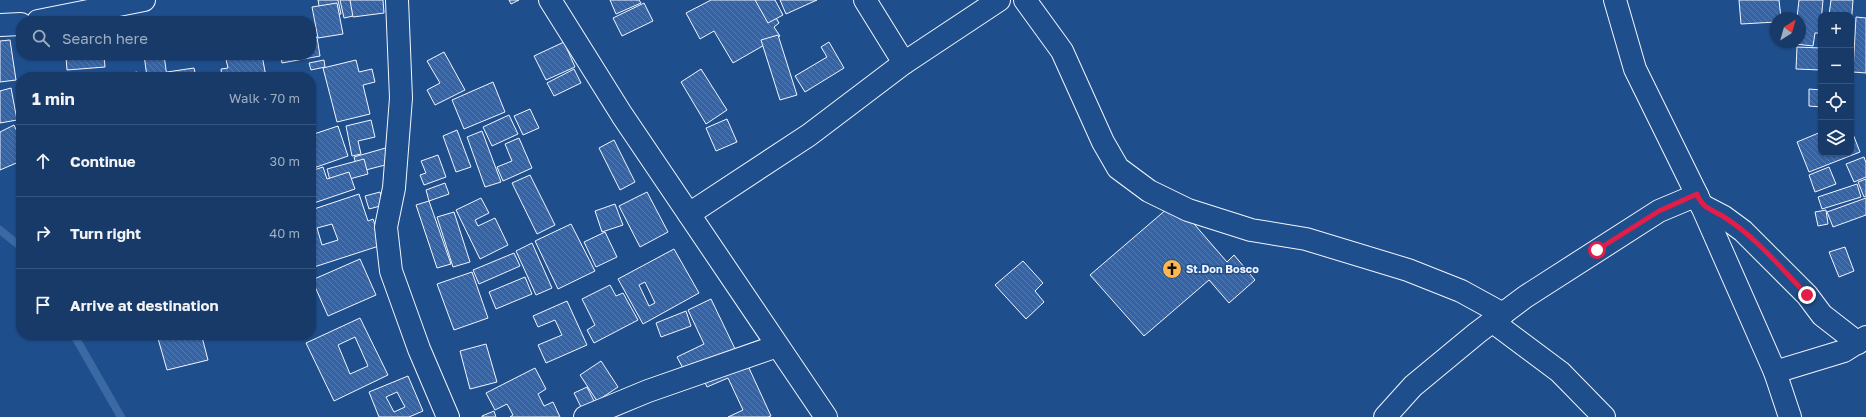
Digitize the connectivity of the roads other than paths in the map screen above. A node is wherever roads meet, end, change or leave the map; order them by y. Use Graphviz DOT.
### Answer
graph roads {
  1 [pos="397,0"];
  2 [pos="550,0"];
  3 [pos="865,0"];
  4 [pos="999,0"];
  5 [pos="1025,0"];
  6 [pos="1615,0"];
  7 [pos="138,1"];
  8 [pos="63,16"];
  9 [pos="16,24"];
  10 [pos="0,25"];
  11 [pos="904,63"];
  12 [pos="1699,200"];
  13 [pos="689,214"];
  14 [pos="1498,318"];
  15 [pos="1862,340"];
  16 [pos="777,346"];
  17 [pos="1775,372"];
  18 [pos="448,417"];
  19 [pos="585,417"];
  20 [pos="826,417"];
  21 [pos="1385,417"];
  22 [pos="1604,417"];
  23 [pos="1790,417"];
  1 -- 18 [label="street"];
  2 -- 13 [label="street"];
  3 -- 11 [label="street"];
  4 -- 11 [label="street"];
  5 -- 14 [label="street"];
  6 -- 12 [label="street"];
  7 -- 8 [label="street"];
  9 -- 10 [label="street"];
  11 -- 13 [label="street"];
  12 -- 14 [label="street"];
  12 -- 15 [label="street"];
  12 -- 17 [label="street"];
  13 -- 16 [label="street"];
  14 -- 21 [label="street"];
  14 -- 22 [label="street"];
  15 -- 17 [label="street"];
  16 -- 19 [label="street"];
  16 -- 20 [label="street"];
  17 -- 23 [label="street"];
}
